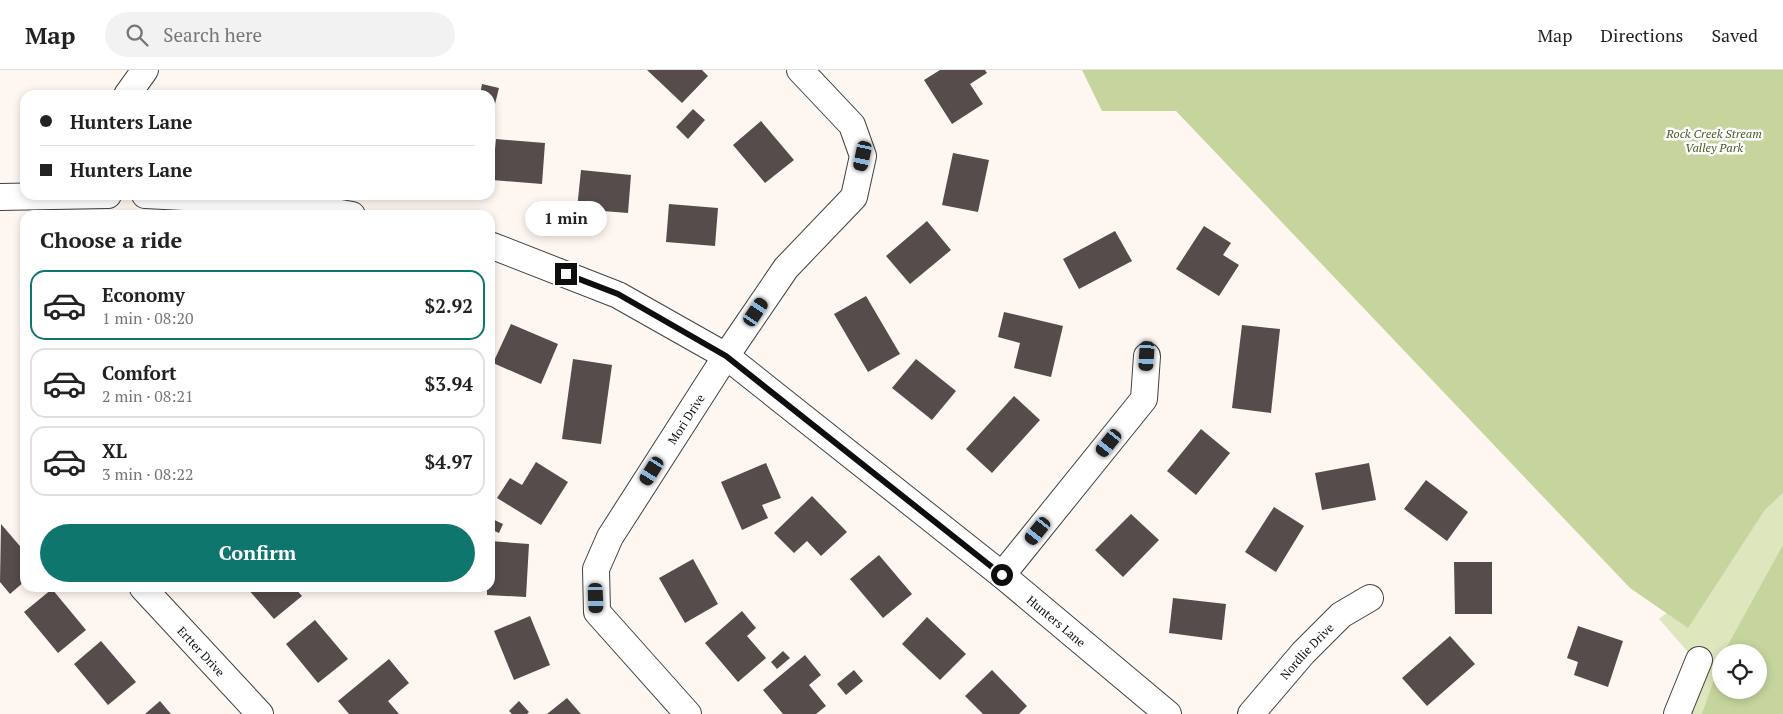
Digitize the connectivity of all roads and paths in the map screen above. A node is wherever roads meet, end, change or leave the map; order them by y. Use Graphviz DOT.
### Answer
graph roads {
  1 [pos="145,70"];
  2 [pos="800,70"];
  3 [pos="131,90"];
  4 [pos="0,197"];
  5 [pos="20,199"];
  6 [pos="33,200"];
  7 [pos="70,200"];
  8 [pos="241,200"];
  9 [pos="55,202"];
  10 [pos="324,210"];
  11 [pos="495,247"];
  12 [pos="726,356"];
  13 [pos="1147,356"];
  14 [pos="1002,575"];
  15 [pos="147,592"];
  16 [pos="1370,598"];
  17 [pos="1699,660"];
  18 [pos="260,714"];
  19 [pos="688,714"];
  20 [pos="1168,714"];
  21 [pos="1251,714"];
  22 [pos="1678,714"];
  1 -- 3 [label="street"];
  2 -- 12 [label="street, Mori Drive"];
  4 -- 5 [label="street"];
  6 -- 9 [label="street"];
  7 -- 9 [label="street"];
  8 -- 10 [label="street"];
  11 -- 12 [label="street, Hunters Lane"];
  12 -- 14 [label="street, Hunters Lane"];
  12 -- 19 [label="street, Mori Drive"];
  13 -- 14 [label="street"];
  14 -- 20 [label="street, Hunters Lane"];
  15 -- 18 [label="street, Ertter Drive"];
  16 -- 21 [label="street, Nordlie Drive"];
  17 -- 22 [label="street"];
}
